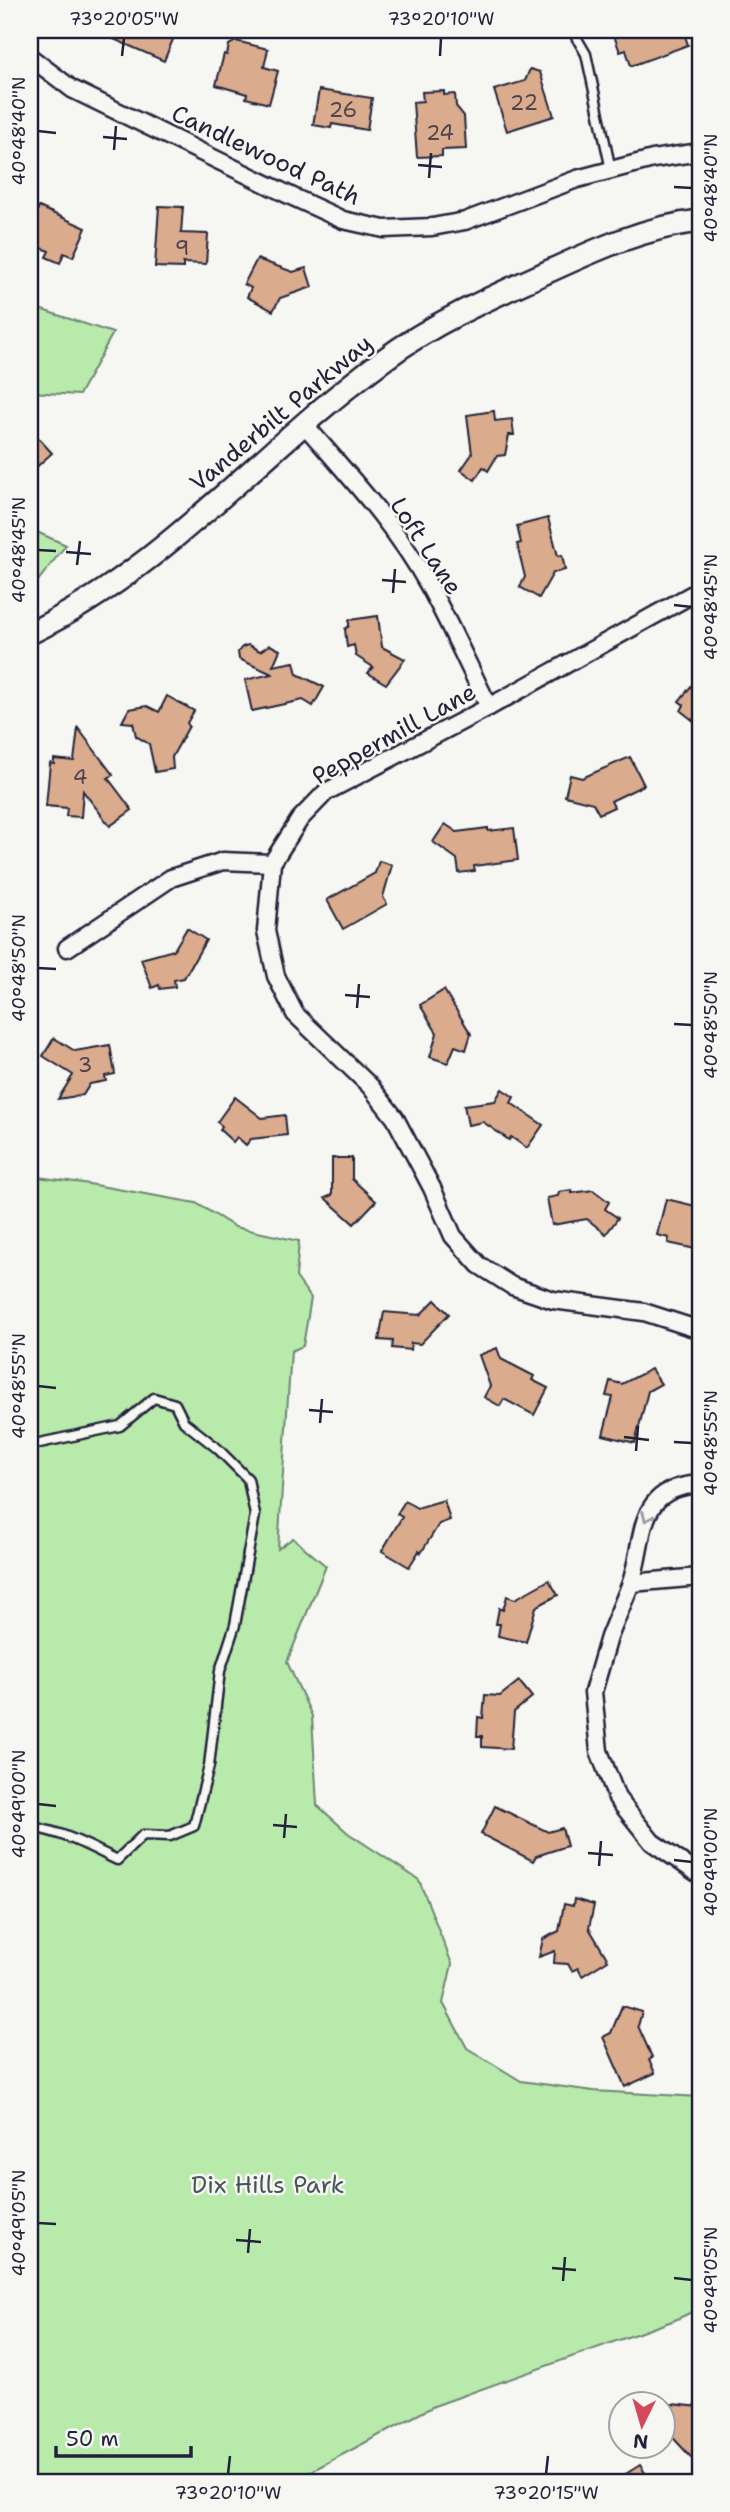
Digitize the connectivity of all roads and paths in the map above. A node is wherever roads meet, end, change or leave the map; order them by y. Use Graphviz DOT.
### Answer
graph roads {
  1 [pos="572,30"];
  2 [pos="30,57"];
  3 [pos="700,152"];
  4 [pos="611,170"];
  5 [pos="700,221"];
  6 [pos="304,424"];
  7 [pos="700,590"];
  8 [pos="30,632"];
  9 [pos="489,707"];
  10 [pos="272,863"];
  11 [pos="66,948"];
  12 [pos="700,1330"];
  13 [pos="30,1445"];
  14 [pos="700,1484"];
  15 [pos="700,1577"];
  16 [pos="631,1583"];
  17 [pos="30,1827"];
  18 [pos="700,1875"];
  1 -- 4 [label="lane"];
  2 -- 4 [label="street, Candlewood Path"];
  3 -- 4 [label="street, Candlewood Path"];
  5 -- 6 [label="main road, Vanderbilt Parkway"];
  6 -- 8 [label="main road, Vanderbilt Parkway"];
  6 -- 9 [label="street, Loft Lane"];
  7 -- 9 [label="street, Peppermill Lane"];
  9 -- 10 [label="street, Peppermill Lane"];
  10 -- 11 [label="street"];
  10 -- 12 [label="street, Peppermill Lane"];
  13 -- 17 [label="lane"];
  14 -- 16 [label="street, one-way"];
  15 -- 16 [label="street"];
  16 -- 18 [label="street"];
}
